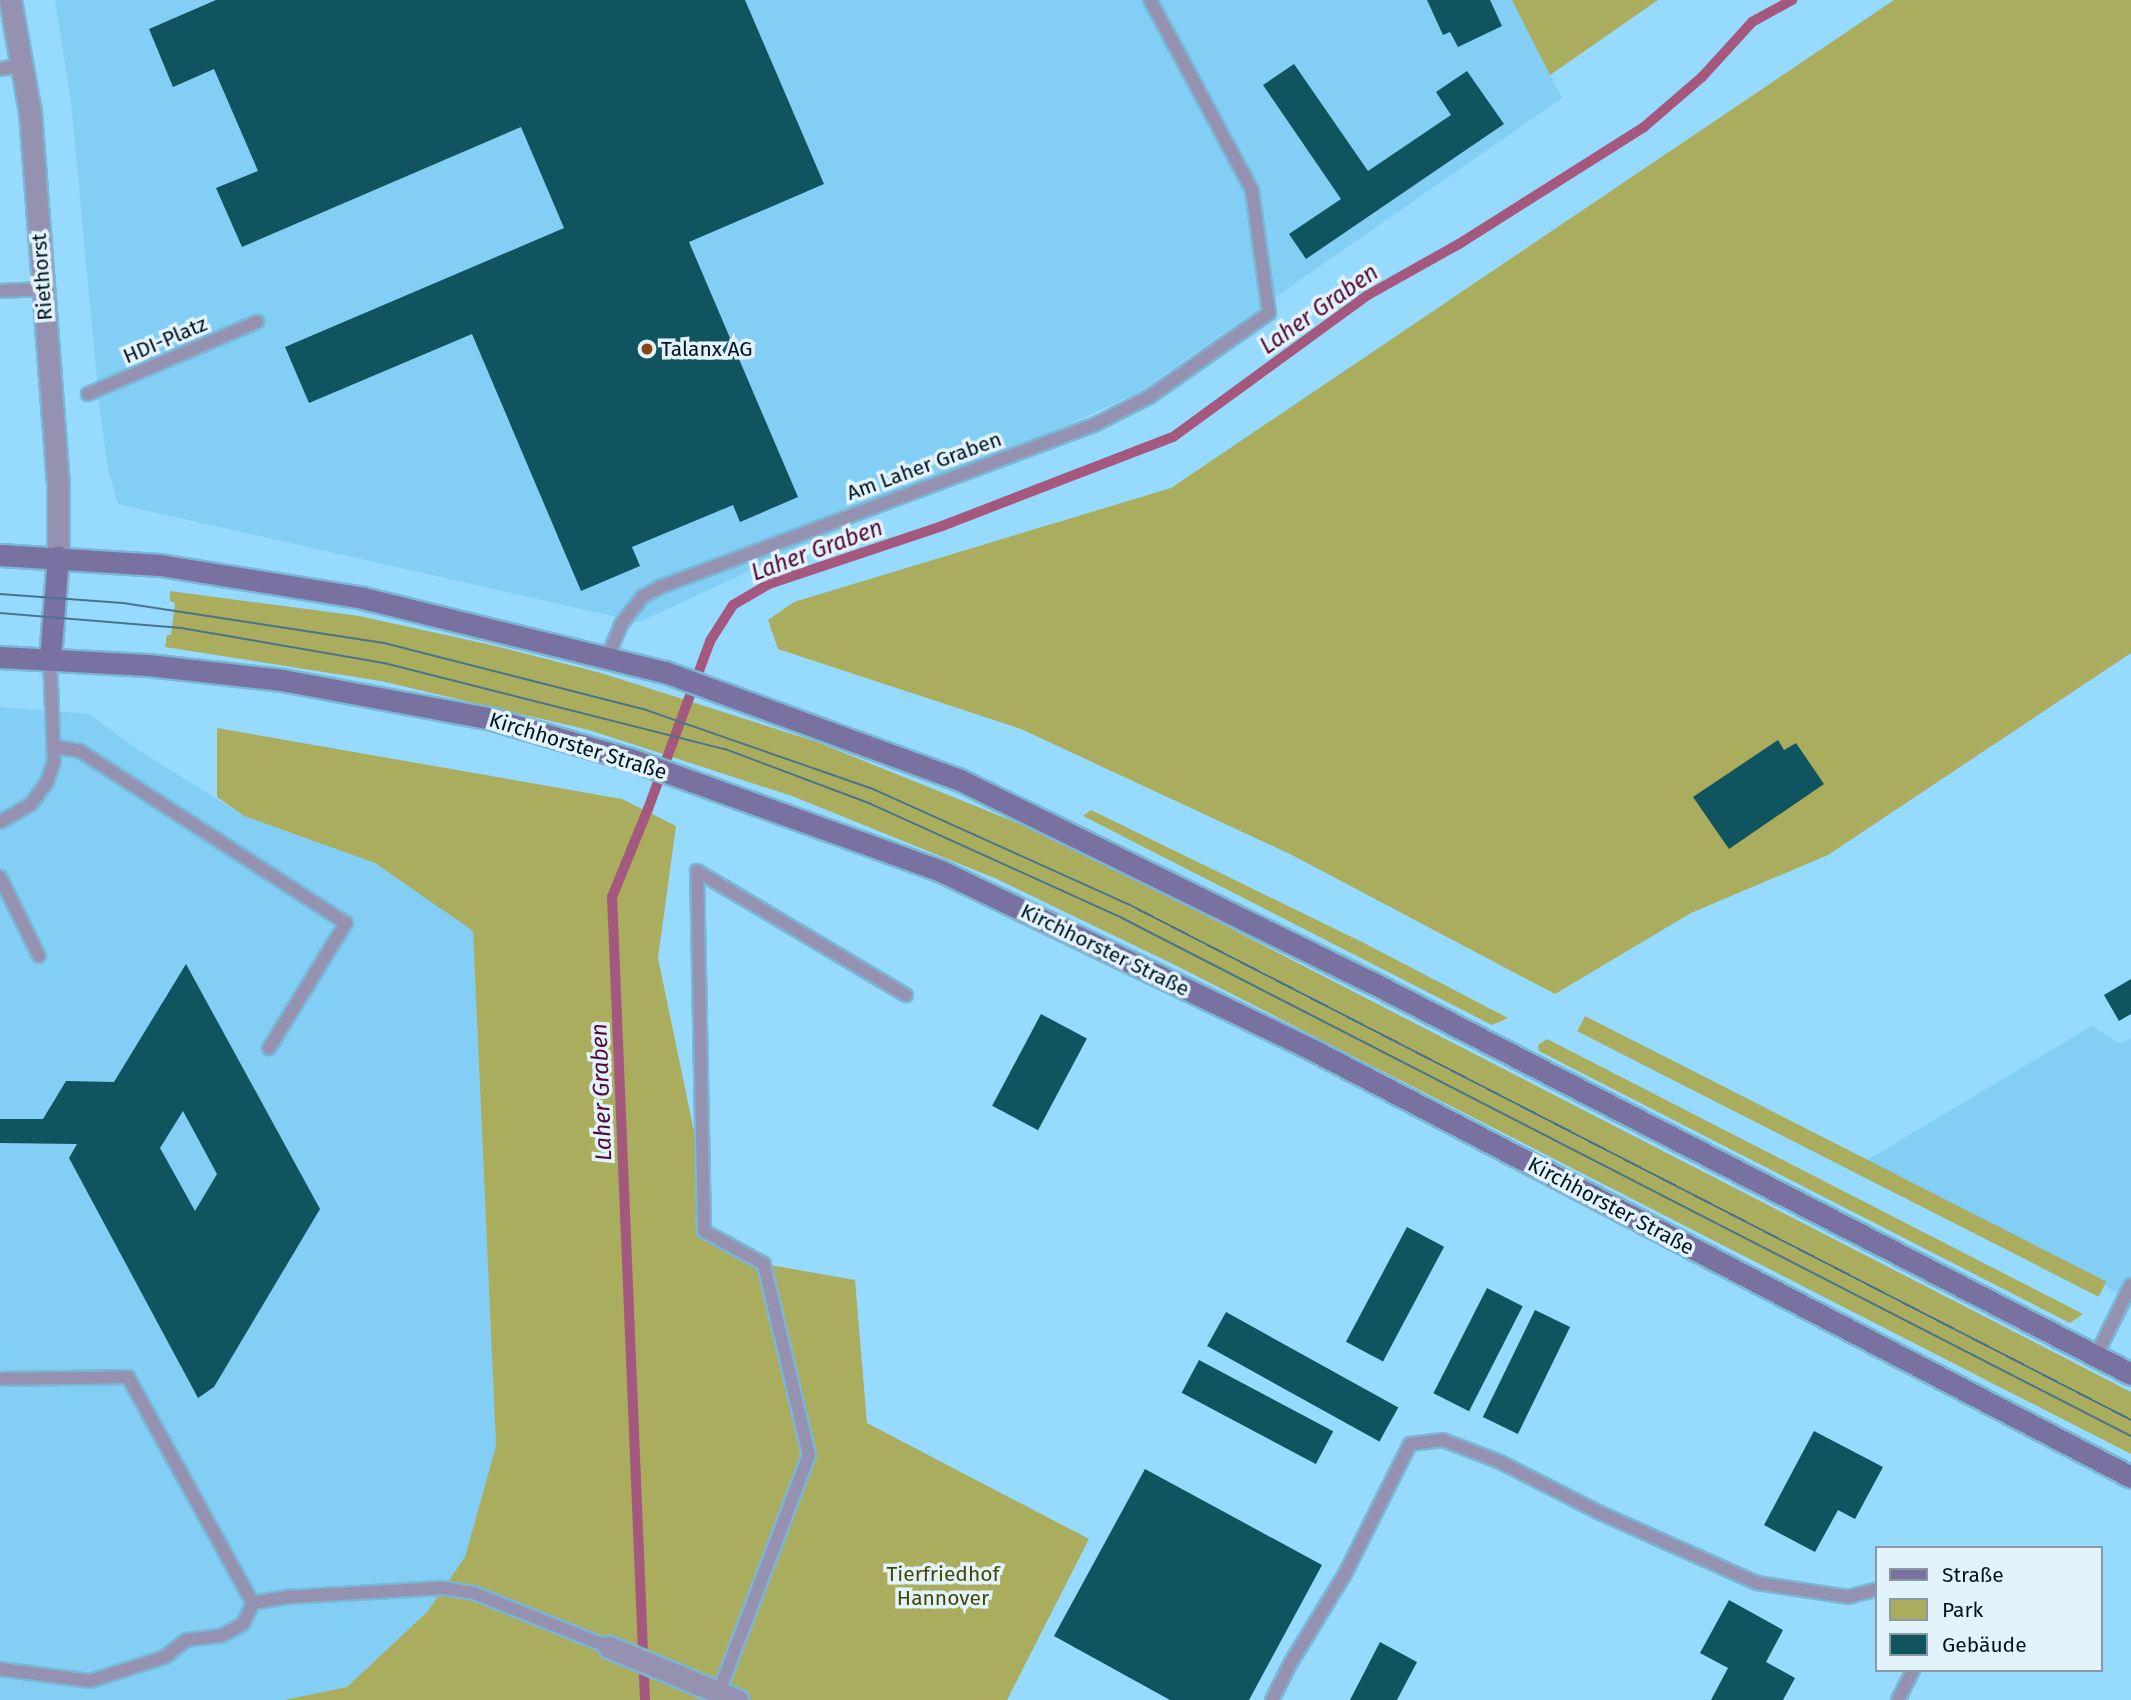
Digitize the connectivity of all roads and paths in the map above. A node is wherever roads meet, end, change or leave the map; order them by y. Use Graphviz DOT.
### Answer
graph roads {
  1 [pos="10,0"];
  2 [pos="1150,0"];
  3 [pos="23,65"];
  4 [pos="0,69"];
  5 [pos="43,289"];
  6 [pos="0,291"];
  7 [pos="257,322"];
  8 [pos="88,394"];
  9 [pos="0,555"];
  10 [pos="58,556"];
  11 [pos="0,657"];
  12 [pos="607,658"];
  13 [pos="50,659"];
  14 [pos="56,747"];
  15 [pos="0,822"];
  16 [pos="0,877"];
  17 [pos="39,956"];
  18 [pos="906,995"];
  19 [pos="269,1048"];
  20 [pos="2131,1285"];
  21 [pos="2096,1356"];
  22 [pos="2131,1374"];
  23 [pos="0,1379"];
  24 [pos="2131,1477"];
  25 [pos="1876,1589"];
  26 [pos="253,1603"];
  27 [pos="609,1647"];
  28 [pos="0,1670"];
  29 [pos="1912,1672"];
  30 [pos="717,1696"];
  31 [pos="737,1700"];
  32 [pos="1272,1700"];
  33 [pos="1898,1700"];
  1 -- 3 [label="street, Riethorst"];
  2 -- 12 [label="lane, Am Laher Graben"];
  3 -- 4 [label="lane"];
  3 -- 5 [label="street, Riethorst"];
  5 -- 6 [label="lane"];
  5 -- 10 [label="street, Riethorst"];
  7 -- 8 [label="lane, HDI-Platz"];
  9 -- 10 [label="main road"];
  10 -- 12 [label="main road"];
  10 -- 13 [label="main road"];
  11 -- 13 [label="main road, Kirchhorster Straße"];
  12 -- 21 [label="main road"];
  13 -- 14 [label="lane"];
  13 -- 24 [label="main road, Kirchhorster Straße"];
  14 -- 15 [label="lane"];
  14 -- 19 [label="lane"];
  16 -- 17 [label="lane"];
  18 -- 30 [label="lane"];
  20 -- 21 [label="lane"];
  21 -- 22 [label="main road"];
  23 -- 26 [label="lane"];
  25 -- 32 [label="lane"];
  26 -- 27 [label="lane"];
  26 -- 28 [label="lane"];
  27 -- 30 [label="street"];
  29 -- 33 [label="lane"];
  30 -- 31 [label="street"];
}
